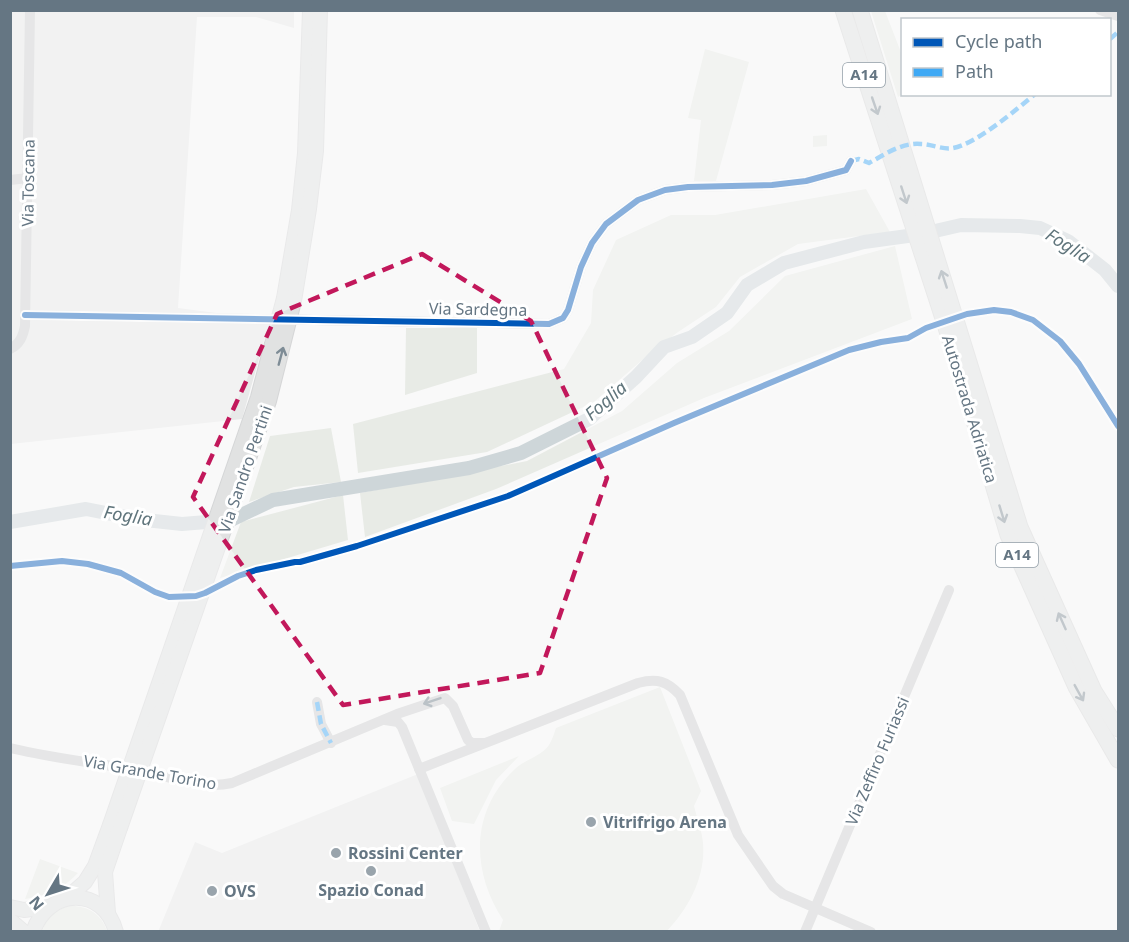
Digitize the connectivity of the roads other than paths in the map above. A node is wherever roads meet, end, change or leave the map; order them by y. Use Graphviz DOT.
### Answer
graph roads {
  1 [pos="30,10"];
  2 [pos="310,10"];
  3 [pos="320,10"];
  4 [pos="843,10"];
  5 [pos="860,10"];
  6 [pos="1100,10"];
  7 [pos="1119,16"];
  8 [pos="892,137"];
  9 [pos="850,161"];
  10 [pos="28,178"];
  11 [pos="10,180"];
  12 [pos="289,300"];
  13 [pos="26,315"];
  14 [pos="955,336"];
  15 [pos="10,349"];
  16 [pos="949,590"];
  17 [pos="317,702"];
  18 [pos="385,720"];
  19 [pos="1119,729"];
  20 [pos="330,743"];
  21 [pos="483,743"];
  22 [pos="10,748"];
  23 [pos="1119,760"];
  24 [pos="419,769"];
  25 [pos="115,827"];
  26 [pos="68,898"];
  27 [pos="10,907"];
  28 [pos="49,907"];
  29 [pos="815,908"];
  30 [pos="108,913"];
  31 [pos="10,920"];
  32 [pos="24,932"];
  33 [pos="33,932"];
  34 [pos="116,932"];
  35 [pos="486,932"];
  36 [pos="805,932"];
  37 [pos="871,932"];
  1 -- 10 [label="street, Via Toscana"];
  2 -- 12 [label="main road, Via Sandro Pertini"];
  3 -- 12 [label="main road, Via Sandro Pertini"];
  4 -- 8 [label="highway, Autostrada Adriatica / A14, one-way"];
  5 -- 8 [label="highway, Autostrada Adriatica / A14"];
  6 -- 7 [label="street"];
  8 -- 14 [label="highway, Autostrada Adriatica / A14"];
  9 -- 13 [label="street, Via Sardegna"];
  10 -- 11 [label="street"];
  10 -- 13 [label="street, Via Toscana"];
  12 -- 25 [label="main road, Via Sandro Pertini, bridge"];
  13 -- 15 [label="street, Via Toscana"];
  19 -- 14 [label="highway, Autostrada Adriatica / A14, one-way"];
  14 -- 23 [label="highway, Autostrada Adriatica / A14, one-way"];
  16 -- 29 [label="street, Via Zeffiro Furiassi"];
  17 -- 20 [label="street"];
  18 -- 20 [label="street, Via Grande Torino"];
  21 -- 18 [label="street, Via Grande Torino, one-way"];
  18 -- 24 [label="street"];
  20 -- 22 [label="street, Via Grande Torino"];
  21 -- 24 [label="street"];
  21 -- 29 [label="street"];
  24 -- 35 [label="street"];
  25 -- 26 [label="main road, Via Sandro Pertini"];
  25 -- 30 [label="main road, Via Sandro Pertini"];
  26 -- 28 [label="main road"];
  26 -- 30 [label="main road"];
  27 -- 28 [label="main road"];
  28 -- 33 [label="main road"];
  29 -- 36 [label="street, Via Zeffiro Furiassi"];
  29 -- 37 [label="street"];
  30 -- 34 [label="main road, Via Sandro Pertini"];
  31 -- 32 [label="main road"];
}
